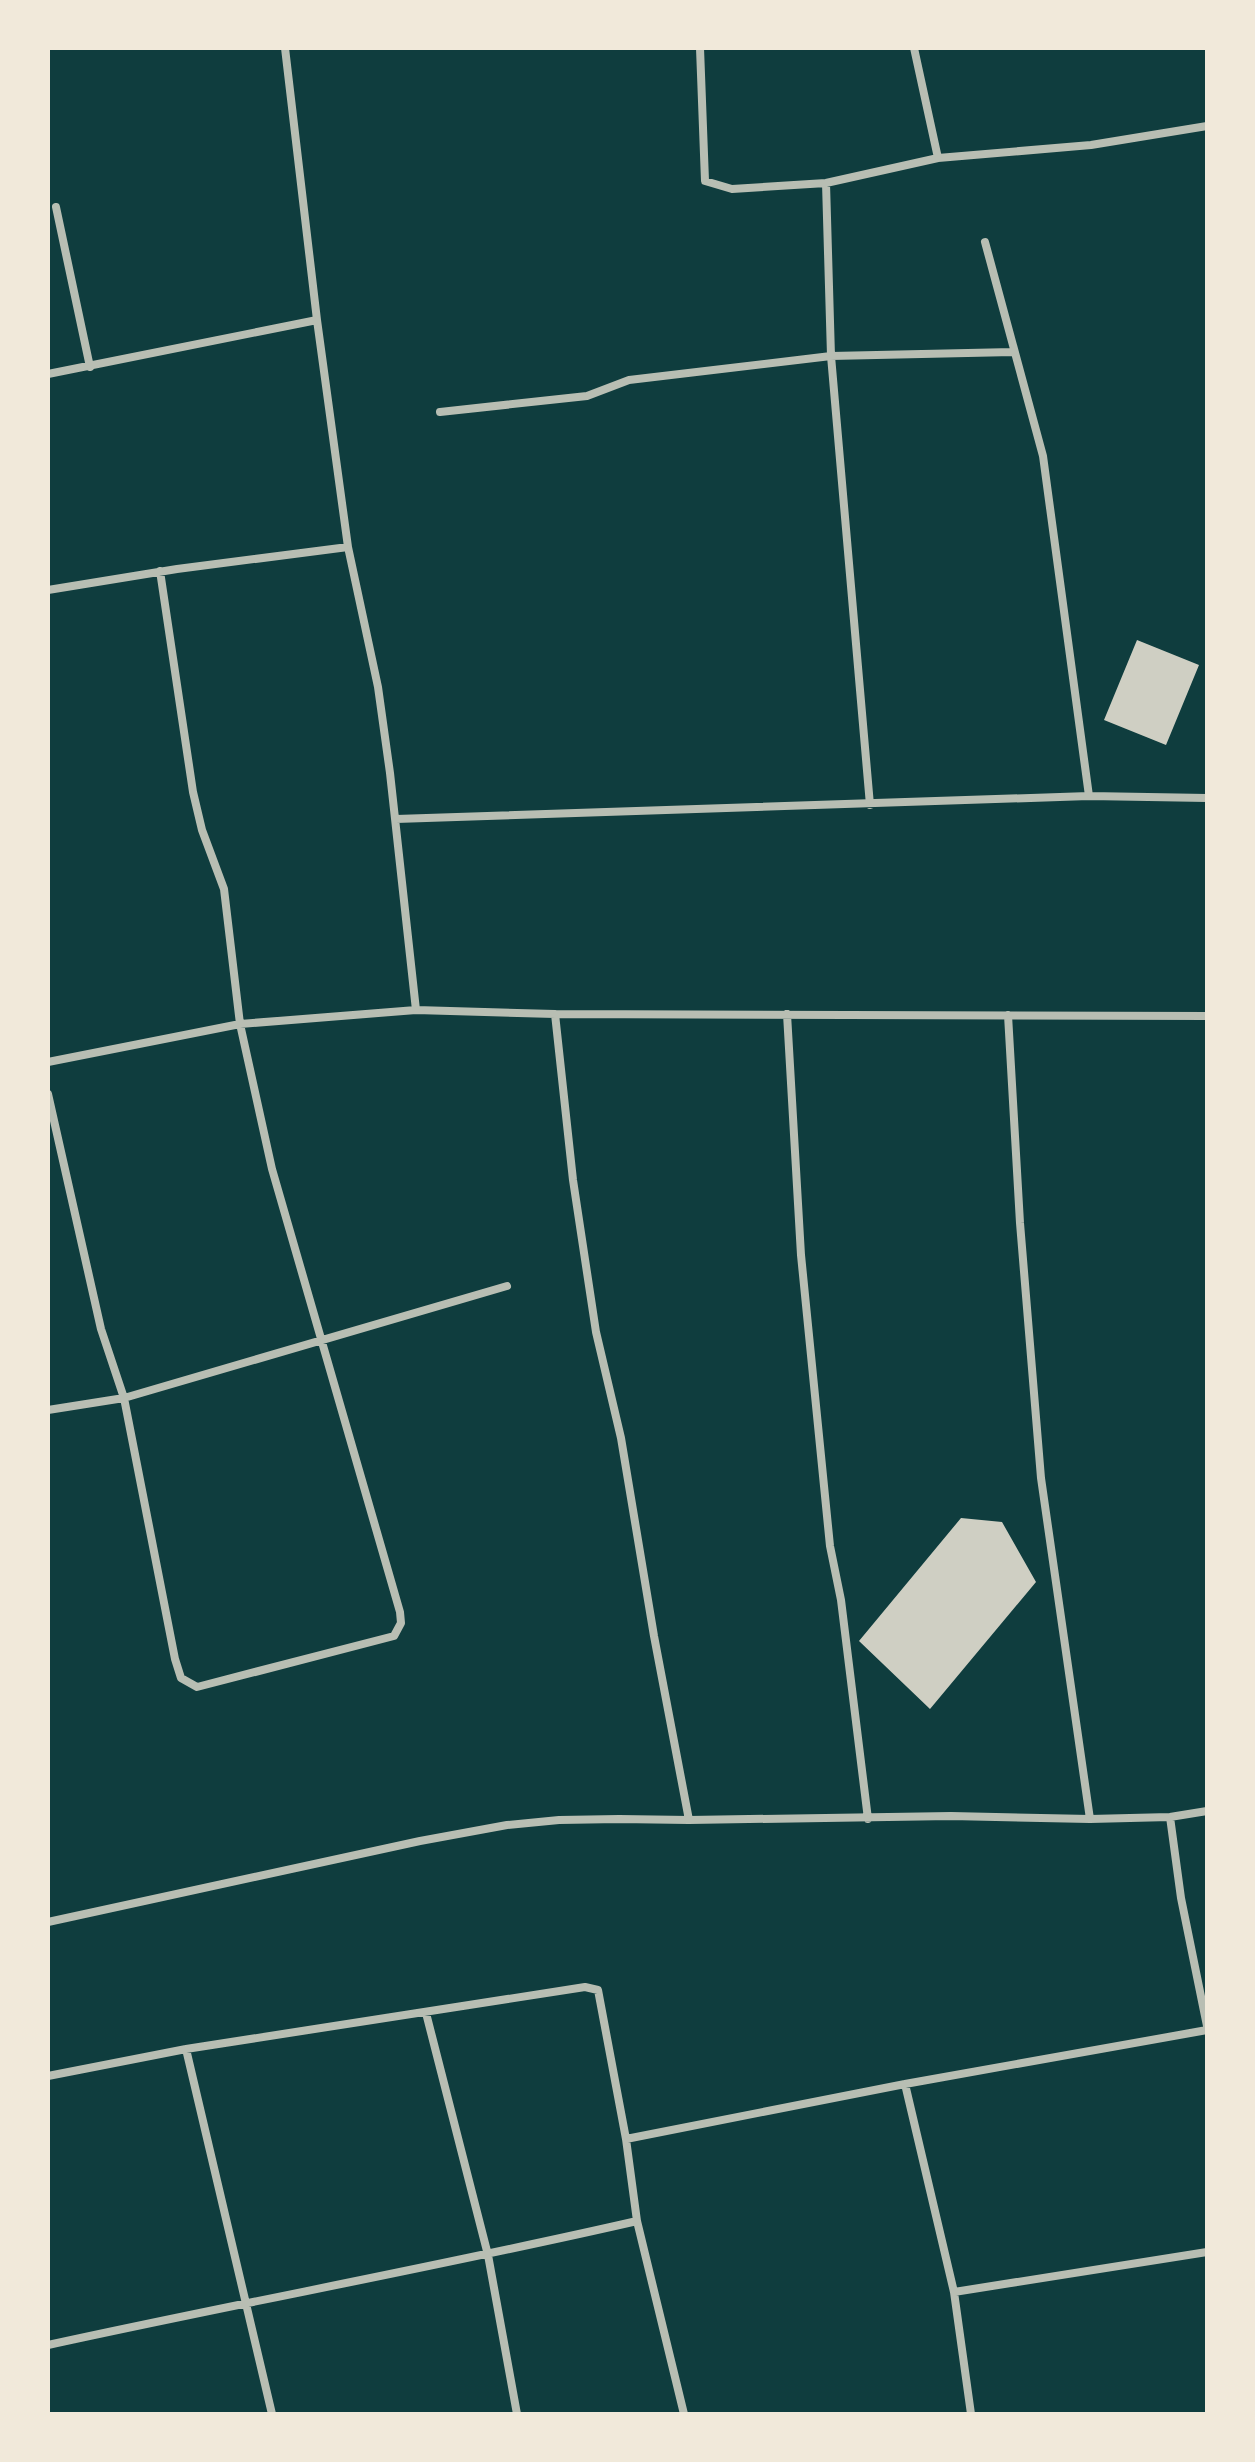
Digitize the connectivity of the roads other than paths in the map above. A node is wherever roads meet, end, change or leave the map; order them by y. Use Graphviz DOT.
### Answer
graph roads {
  1 [pos="287,48"];
  2 [pos="700,48"];
  3 [pos="914,48"];
  4 [pos="1207,126"];
  5 [pos="938,158"];
  6 [pos="826,183"];
  7 [pos="56,207"];
  8 [pos="985,242"];
  9 [pos="317,320"];
  10 [pos="1013,352"];
  11 [pos="831,356"];
  12 [pos="90,367"];
  13 [pos="48,374"];
  14 [pos="440,412"];
  15 [pos="348,547"];
  16 [pos="160,571"];
  17 [pos="48,590"];
  18 [pos="1089,796"];
  19 [pos="1207,798"];
  20 [pos="870,805"];
  21 [pos="396,819"];
  22 [pos="416,1010"];
  23 [pos="555,1014"];
  24 [pos="787,1014"];
  25 [pos="1008,1015"];
  26 [pos="1207,1016"];
  27 [pos="240,1024"];
  28 [pos="48,1062"];
  29 [pos="48,1094"];
  30 [pos="507,1286"];
  31 [pos="322,1342"];
  32 [pos="124,1398"];
  33 [pos="48,1410"];
  34 [pos="1207,1811"];
  35 [pos="1170,1817"];
  36 [pos="868,1819"];
  37 [pos="1090,1819"];
  38 [pos="689,1820"];
  39 [pos="48,1922"];
  40 [pos="426,2013"];
  41 [pos="1207,2028"];
  42 [pos="186,2049"];
  43 [pos="48,2076"];
  44 [pos="905,2084"];
  45 [pos="626,2139"];
  46 [pos="637,2221"];
  47 [pos="1207,2252"];
  48 [pos="488,2255"];
  49 [pos="954,2292"];
  50 [pos="245,2302"];
  51 [pos="48,2345"];
  52 [pos="272,2414"];
  53 [pos="517,2414"];
  54 [pos="684,2414"];
  55 [pos="971,2414"];
  1 -- 9 [label="street"];
  2 -- 6 [label="street"];
  3 -- 5 [label="street"];
  4 -- 5 [label="street"];
  5 -- 6 [label="street"];
  6 -- 11 [label="street"];
  7 -- 12 [label="street"];
  8 -- 10 [label="street"];
  9 -- 12 [label="street"];
  9 -- 15 [label="street"];
  10 -- 11 [label="street"];
  10 -- 18 [label="street"];
  11 -- 14 [label="street"];
  11 -- 20 [label="street"];
  12 -- 13 [label="street"];
  15 -- 16 [label="street"];
  15 -- 21 [label="street"];
  16 -- 17 [label="street"];
  16 -- 27 [label="street"];
  18 -- 19 [label="street"];
  18 -- 20 [label="street"];
  20 -- 21 [label="street"];
  21 -- 22 [label="street"];
  22 -- 23 [label="street"];
  22 -- 27 [label="street"];
  23 -- 24 [label="street"];
  23 -- 38 [label="street"];
  24 -- 25 [label="street"];
  24 -- 36 [label="street"];
  25 -- 26 [label="street"];
  25 -- 37 [label="street"];
  27 -- 28 [label="street"];
  27 -- 31 [label="street"];
  29 -- 32 [label="street"];
  30 -- 31 [label="street"];
  31 -- 32 [label="street"];
  31 -- 32 [label="street"];
  32 -- 33 [label="street"];
  34 -- 35 [label="street"];
  35 -- 37 [label="street"];
  35 -- 41 [label="street"];
  36 -- 37 [label="street"];
  36 -- 38 [label="street"];
  38 -- 39 [label="street"];
  40 -- 42 [label="street"];
  40 -- 45 [label="street"];
  40 -- 48 [label="street"];
  41 -- 44 [label="street"];
  42 -- 43 [label="street"];
  42 -- 50 [label="street"];
  44 -- 45 [label="street"];
  44 -- 49 [label="street"];
  45 -- 46 [label="street"];
  46 -- 48 [label="street"];
  46 -- 54 [label="street"];
  47 -- 49 [label="street"];
  48 -- 50 [label="street"];
  48 -- 53 [label="street"];
  49 -- 55 [label="street"];
  50 -- 51 [label="street"];
  50 -- 52 [label="street"];
}
